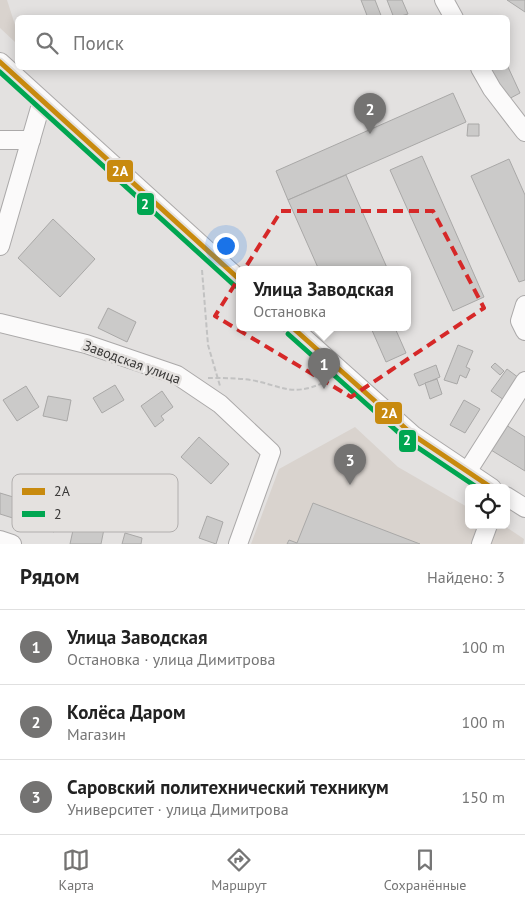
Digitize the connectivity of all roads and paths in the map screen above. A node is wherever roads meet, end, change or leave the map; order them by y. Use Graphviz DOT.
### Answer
graph roads {
  1 [pos="444,0"];
  2 [pos="452,15"];
  3 [pos="0,62"];
  4 [pos="481,70"];
  5 [pos="42,101"];
  6 [pos="525,132"];
  7 [pos="0,140"];
  8 [pos="31,140"];
  9 [pos="0,246"];
  10 [pos="202,270"];
  11 [pos="236,276"];
  12 [pos="525,304"];
  13 [pos="0,323"];
  14 [pos="296,331"];
  15 [pos="525,331"];
  16 [pos="217,378"];
  17 [pos="525,381"];
  18 [pos="188,382"];
  19 [pos="323,383"];
  20 [pos="220,387"];
  21 [pos="468,472"];
  22 [pos="486,484"];
  23 [pos="510,499"];
  24 [pos="525,508"];
  25 [pos="487,529"];
  26 [pos="0,540"];
  27 [pos="12,544"];
  28 [pos="238,544"];
  29 [pos="481,544"];
  1 -- 2 [label="street"];
  3 -- 5 [label="street"];
  4 -- 6 [label="street"];
  5 -- 8 [label="street"];
  5 -- 11 [label="street"];
  7 -- 8 [label="street"];
  8 -- 9 [label="street"];
  10 -- 16 [label="path"];
  12 -- 15 [label="street"];
  13 -- 18 [label="street, Заводская улица"];
  14 -- 21 [label="street"];
  16 -- 18 [label="path"];
  16 -- 19 [label="path"];
  16 -- 20 [label="path"];
  17 -- 21 [label="street"];
  18 -- 28 [label="street, Заводская улица"];
  21 -- 22 [label="street"];
  23 -- 24 [label="street"];
  25 -- 29 [label="street"];
  26 -- 27 [label="street"];
}
